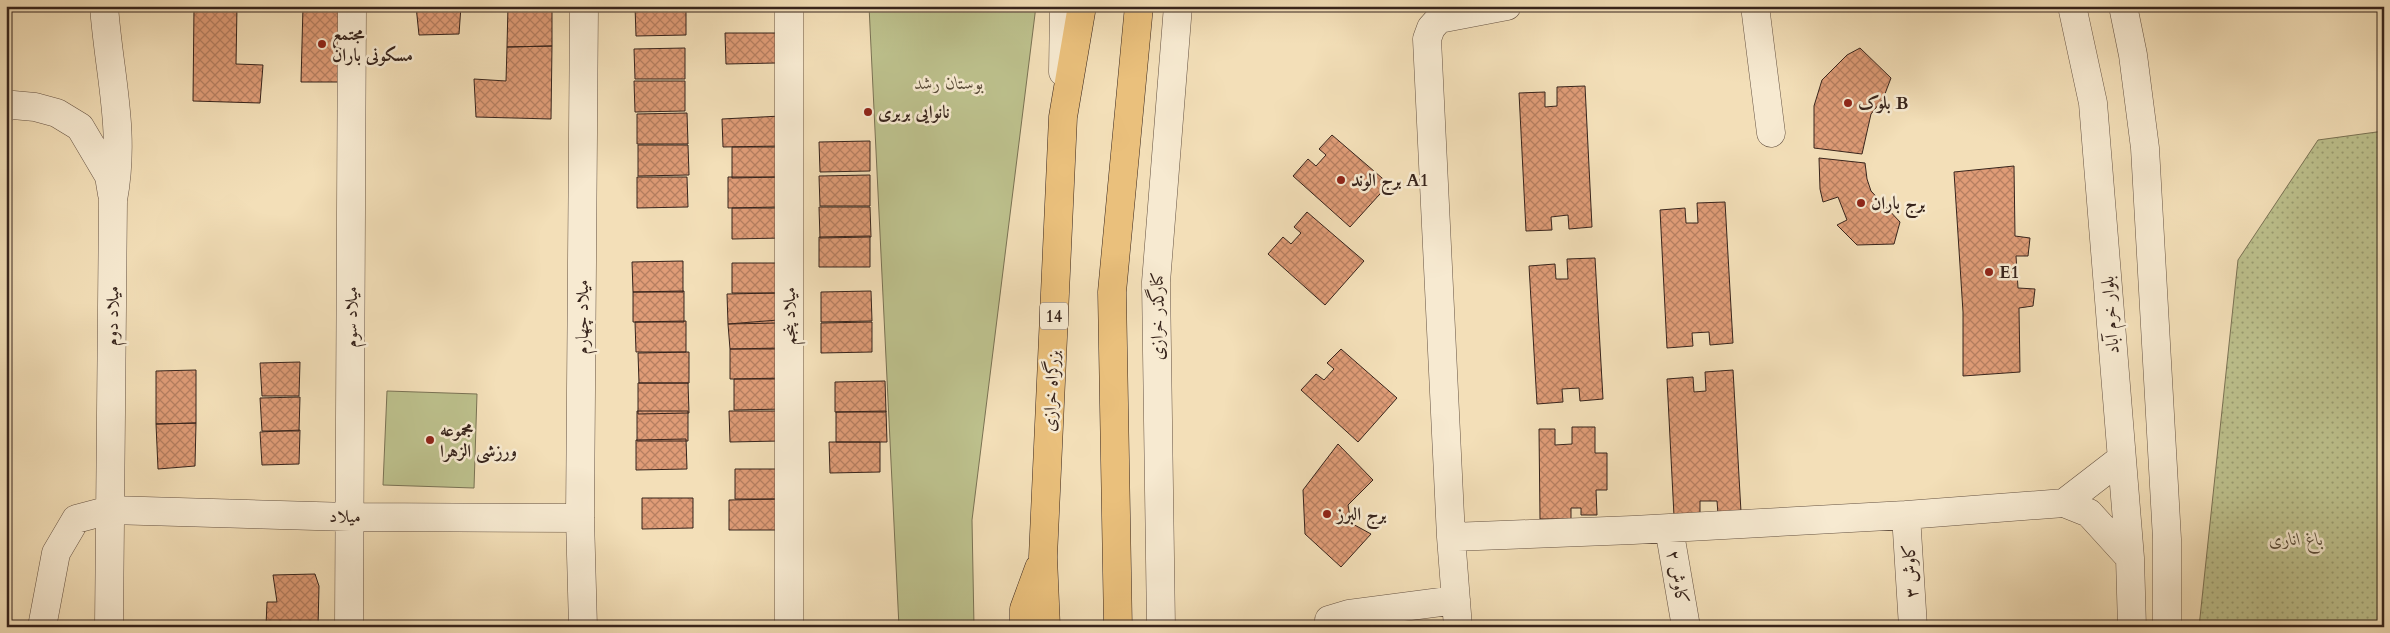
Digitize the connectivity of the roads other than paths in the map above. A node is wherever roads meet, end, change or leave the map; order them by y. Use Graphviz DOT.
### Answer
graph roads {
  1 [pos="104,6"];
  2 [pos="352,6"];
  3 [pos="584,6"];
  4 [pos="789,6"];
  5 [pos="1064,6"];
  6 [pos="1082,6"];
  7 [pos="1139,6"];
  8 [pos="1178,6"];
  9 [pos="1507,6"];
  10 [pos="1755,6"];
  11 [pos="2072,6"];
  12 [pos="2123,6"];
  13 [pos="6,107"];
  14 [pos="1063,118"];
  15 [pos="1772,133"];
  16 [pos="113,200"];
  17 [pos="2121,459"];
  18 [pos="2064,503"];
  19 [pos="110,510"];
  20 [pos="1906,515"];
  21 [pos="350,517"];
  22 [pos="580,518"];
  23 [pos="1669,528"];
  24 [pos="1451,537"];
  25 [pos="1044,557"];
  26 [pos="2130,558"];
  27 [pos="1456,600"];
  28 [pos="1329,620"];
  29 [pos="42,627"];
  30 [pos="109,627"];
  31 [pos="349,627"];
  32 [pos="582,627"];
  33 [pos="788,627"];
  34 [pos="1024,627"];
  35 [pos="1046,627"];
  36 [pos="1118,627"];
  37 [pos="1161,627"];
  38 [pos="1458,627"];
  39 [pos="1686,627"];
  40 [pos="1913,627"];
  41 [pos="2132,627"];
  42 [pos="2167,627"];
  1 -- 16 [label="street, میلاد دوم"];
  2 -- 21 [label="street, میلاد سوم"];
  3 -- 22 [label="street, میلاد چهارم"];
  4 -- 33 [label="street, میلاد پنجم"];
  5 -- 14 [label="street"];
  6 -- 14 [label="highway, بزرگراه خرازی / 14"];
  7 -- 36 [label="highway"];
  8 -- 37 [label="street, کنارگذر خرازی"];
  9 -- 24 [label="street"];
  10 -- 15 [label="street"];
  11 -- 17 [label="street, بلوار خرم آباد"];
  12 -- 42 [label="street"];
  13 -- 16 [label="street"];
  14 -- 25 [label="highway, بزرگراه خرازی / 14"];
  16 -- 19 [label="street, میلاد دوم"];
  17 -- 18 [label="street"];
  17 -- 26 [label="street, بلوار خرم آباد"];
  18 -- 20 [label="street"];
  18 -- 26 [label="street"];
  19 -- 21 [label="street, میلاد"];
  19 -- 29 [label="street, میلاد"];
  19 -- 30 [label="street, میلاد دوم"];
  20 -- 23 [label="street"];
  20 -- 40 [label="street, کاوش ۳"];
  21 -- 22 [label="street, میلاد"];
  21 -- 31 [label="street, میلاد سوم"];
  22 -- 32 [label="street, میلاد چهارم"];
  23 -- 24 [label="street"];
  23 -- 39 [label="street, کاوش ۲"];
  24 -- 27 [label="street"];
  25 -- 34 [label="highway"];
  25 -- 35 [label="highway, بزرگراه خرازی / 14"];
  26 -- 41 [label="street, بلوار خرم آباد"];
  27 -- 28 [label="street"];
  27 -- 38 [label="street"];
}
